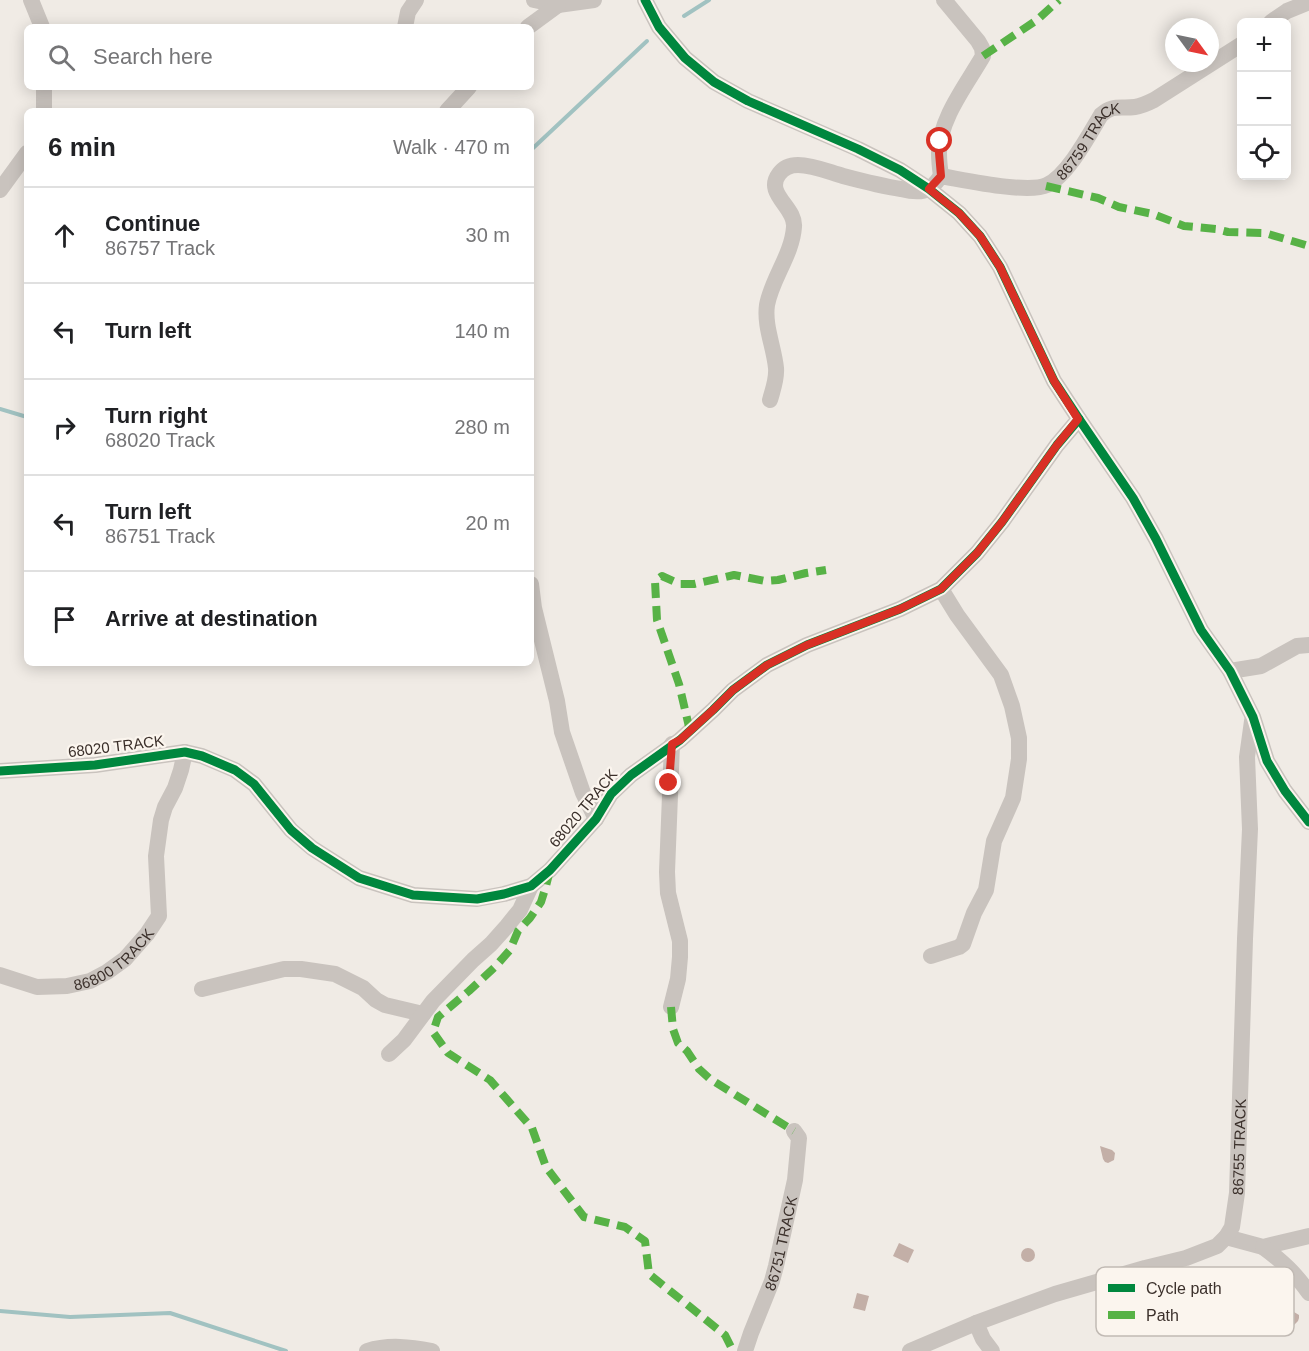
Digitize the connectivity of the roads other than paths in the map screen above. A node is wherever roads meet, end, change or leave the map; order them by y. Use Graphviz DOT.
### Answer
graph roads {
  1 [pos="32,0"];
  2 [pos="416,0"];
  3 [pos="534,0"];
  4 [pos="594,0"];
  5 [pos="645,0"];
  6 [pos="944,0"];
  7 [pos="1309,2"];
  8 [pos="558,5"];
  9 [pos="1277,18"];
  10 [pos="41,24"];
  11 [pos="406,24"];
  12 [pos="532,24"];
  13 [pos="1237,47"];
  14 [pos="44,90"];
  15 [pos="466,90"];
  16 [pos="44,108"];
  17 [pos="450,108"];
  18 [pos="24,157"];
  19 [pos="941,176"];
  20 [pos="929,189"];
  21 [pos="0,190"];
  22 [pos="770,400"];
  23 [pos="1078,419"];
  24 [pos="941,589"];
  25 [pos="534,608"];
  26 [pos="1309,645"];
  27 [pos="1230,671"];
  28 [pos="1253,717"];
  29 [pos="672,744"];
  30 [pos="184,752"];
  31 [pos="0,771"];
  32 [pos="596,819"];
  33 [pos="1309,822"];
  34 [pos="531,886"];
  35 [pos="931,956"];
  36 [pos="0,975"];
  37 [pos="202,988"];
  38 [pos="671,1006"];
  39 [pos="423,1014"];
  40 [pos="389,1054"];
  41 [pos="794,1131"];
  42 [pos="1309,1236"];
  43 [pos="1226,1237"];
  44 [pos="1263,1247"];
  45 [pos="1148,1267"];
  46 [pos="1288,1267"];
  47 [pos="1294,1275"];
  48 [pos="1096,1282"];
  49 [pos="1309,1293"];
  50 [pos="976,1323"];
  51 [pos="367,1351"];
  52 [pos="432,1351"];
  53 [pos="745,1351"];
  54 [pos="910,1351"];
  55 [pos="992,1351"];
  1 -- 10 [label="street"];
  2 -- 11 [label="street"];
  3 -- 8 [label="street"];
  4 -- 8 [label="street"];
  5 -- 20 [label="street"];
  6 -- 19 [label="street"];
  7 -- 9 [label="street"];
  8 -- 12 [label="street"];
  13 -- 19 [label="street, 86759 TRACK"];
  14 -- 16 [label="street"];
  15 -- 17 [label="street"];
  18 -- 21 [label="street"];
  19 -- 20 [label="street"];
  20 -- 22 [label="street"];
  20 -- 23 [label="street"];
  23 -- 24 [label="street, 68020 TRACK"];
  23 -- 27 [label="street"];
  24 -- 29 [label="street, 68020 TRACK"];
  24 -- 35 [label="street"];
  25 -- 32 [label="street"];
  26 -- 27 [label="street"];
  27 -- 28 [label="street"];
  28 -- 33 [label="street"];
  28 -- 43 [label="street, 86755 TRACK"];
  29 -- 32 [label="street, 68020 TRACK"];
  29 -- 38 [label="street"];
  30 -- 31 [label="street, 68020 TRACK"];
  30 -- 34 [label="street, 68020 TRACK"];
  30 -- 36 [label="street, 86800 TRACK"];
  32 -- 34 [label="street, 68020 TRACK"];
  34 -- 39 [label="street"];
  37 -- 39 [label="street"];
  39 -- 40 [label="street"];
  41 -- 53 [label="street, 86751 TRACK"];
  42 -- 44 [label="street"];
  43 -- 44 [label="street"];
  43 -- 45 [label="street"];
  44 -- 46 [label="street"];
  47 -- 49 [label="street"];
  48 -- 50 [label="street"];
  50 -- 54 [label="street"];
  50 -- 55 [label="street"];
  51 -- 52 [label="street"];
}
